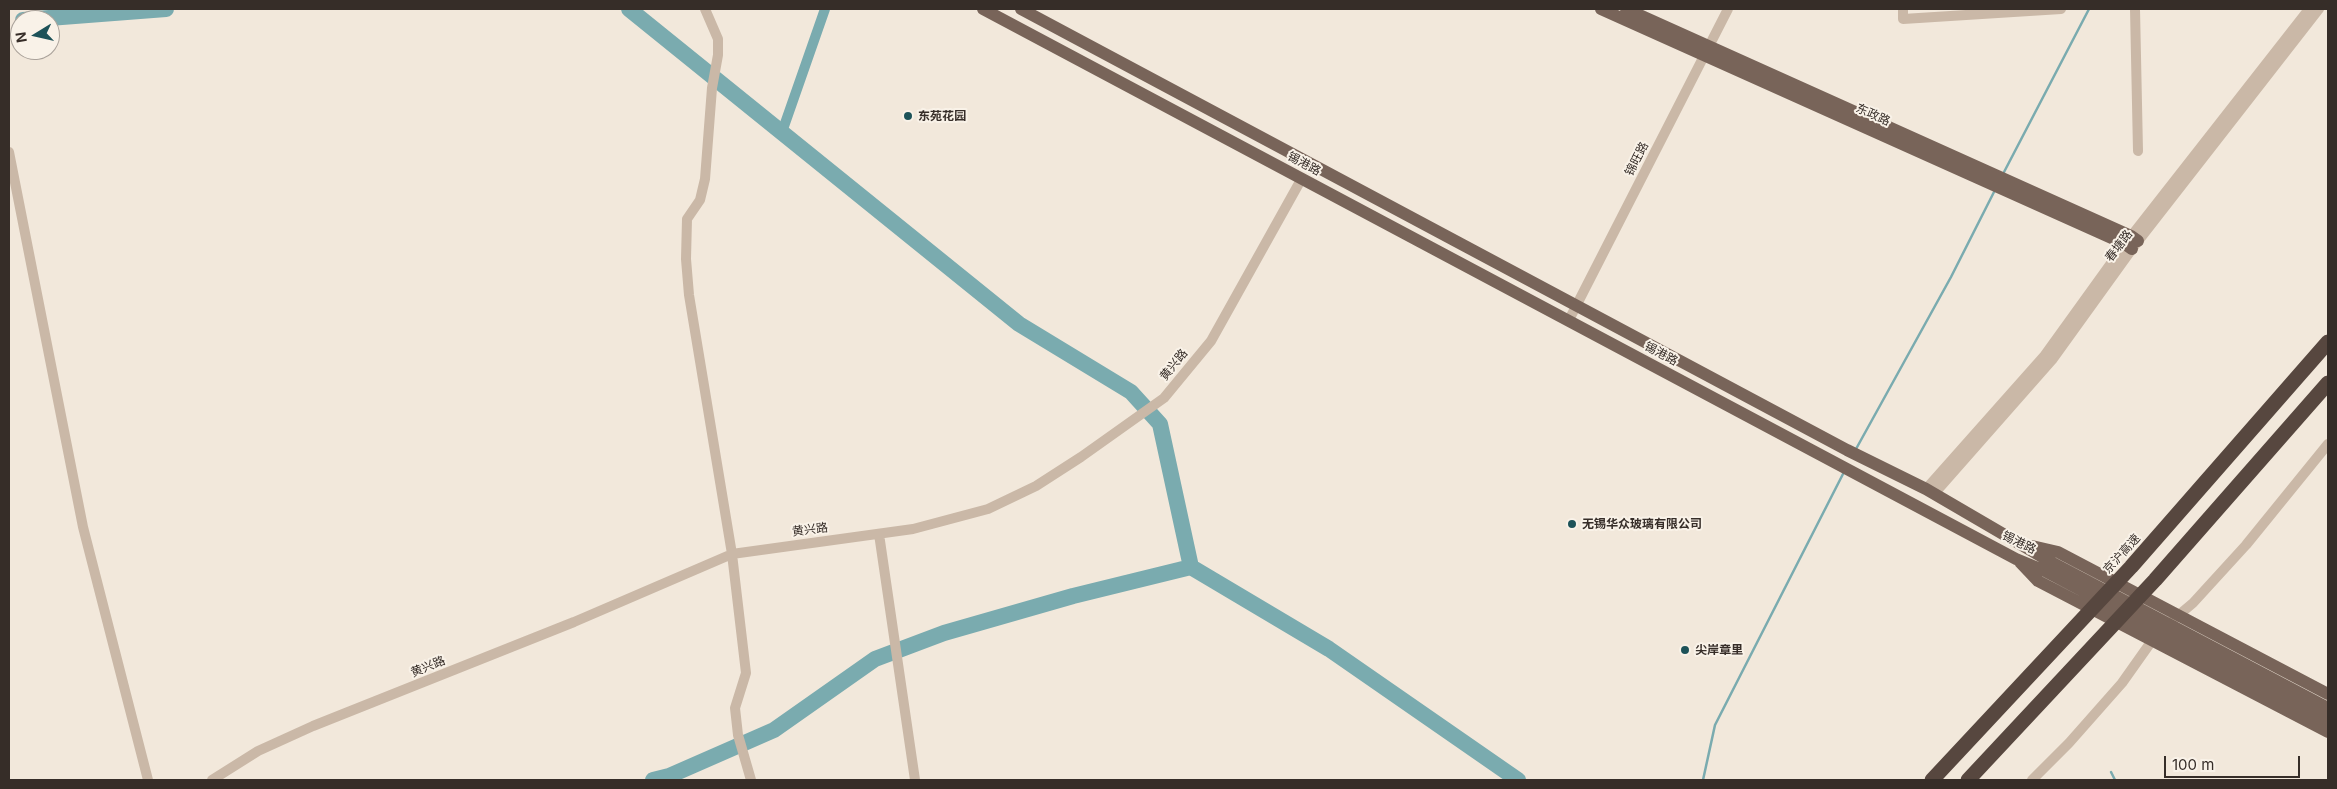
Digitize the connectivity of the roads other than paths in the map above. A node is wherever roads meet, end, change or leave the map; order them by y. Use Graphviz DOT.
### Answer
graph roads {
  1 [pos="705,9"];
  2 [pos="983,9"];
  3 [pos="1021,9"];
  4 [pos="1601,9"];
  5 [pos="1626,9"];
  6 [pos="1728,9"];
  7 [pos="1903,9"];
  8 [pos="2061,9"];
  9 [pos="2135,9"];
  10 [pos="2309,9"];
  11 [pos="2319,9"];
  12 [pos="1706,49"];
  13 [pos="2138,151"];
  14 [pos="9,152"];
  15 [pos="1302,178"];
  16 [pos="2131,242"];
  17 [pos="1576,306"];
  18 [pos="1569,320"];
  19 [pos="2328,342"];
  20 [pos="2328,383"];
  21 [pos="2328,444"];
  22 [pos="1930,492"];
  23 [pos="879,534"];
  24 [pos="2024,545"];
  25 [pos="732,554"];
  26 [pos="2179,616"];
  27 [pos="2159,631"];
  28 [pos="2328,694"];
  29 [pos="2328,708"];
  30 [pos="2328,720"];
  31 [pos="2328,732"];
  32 [pos="148,780"];
  33 [pos="212,780"];
  34 [pos="751,780"];
  35 [pos="915,780"];
  36 [pos="1932,780"];
  37 [pos="1968,780"];
  38 [pos="2032,780"];
  1 -- 25 [label="street"];
  2 -- 15 [label="main road, 锡港路"];
  3 -- 17 [label="main road, 锡港路"];
  4 -- 12 [label="main road, 东政路"];
  5 -- 12 [label="main road, 东政路"];
  6 -- 12 [label="street, 锦旺路"];
  7 -- 8 [label="street"];
  9 -- 13 [label="street"];
  10 -- 16 [label="street, 春塘路"];
  11 -- 16 [label="street, 春塘路"];
  12 -- 16 [label="main road, 东政路"];
  12 -- 17 [label="street, 锦旺路"];
  14 -- 32 [label="street"];
  15 -- 18 [label="main road, 锡港路"];
  15 -- 23 [label="street, 黄兴路"];
  16 -- 22 [label="street, 春塘路"];
  17 -- 18 [label="street, 锦旺路"];
  17 -- 22 [label="main road, 锡港路"];
  18 -- 27 [label="main road, 锡港路"];
  19 -- 36 [label="highway, 京沪高速"];
  20 -- 37 [label="highway"];
  21 -- 26 [label="street"];
  22 -- 24 [label="main road, 锡港路"];
  23 -- 25 [label="street, 黄兴路"];
  23 -- 35 [label="street"];
  24 -- 26 [label="main road"];
  24 -- 27 [label="main road, 锡港路"];
  25 -- 33 [label="street, 黄兴路"];
  25 -- 34 [label="street"];
  26 -- 27 [label="street"];
  26 -- 28 [label="main road"];
  27 -- 29 [label="main road, 锡港路"];
  27 -- 30 [label="main road, 锡港路"];
  27 -- 31 [label="main road"];
  27 -- 38 [label="street"];
}
